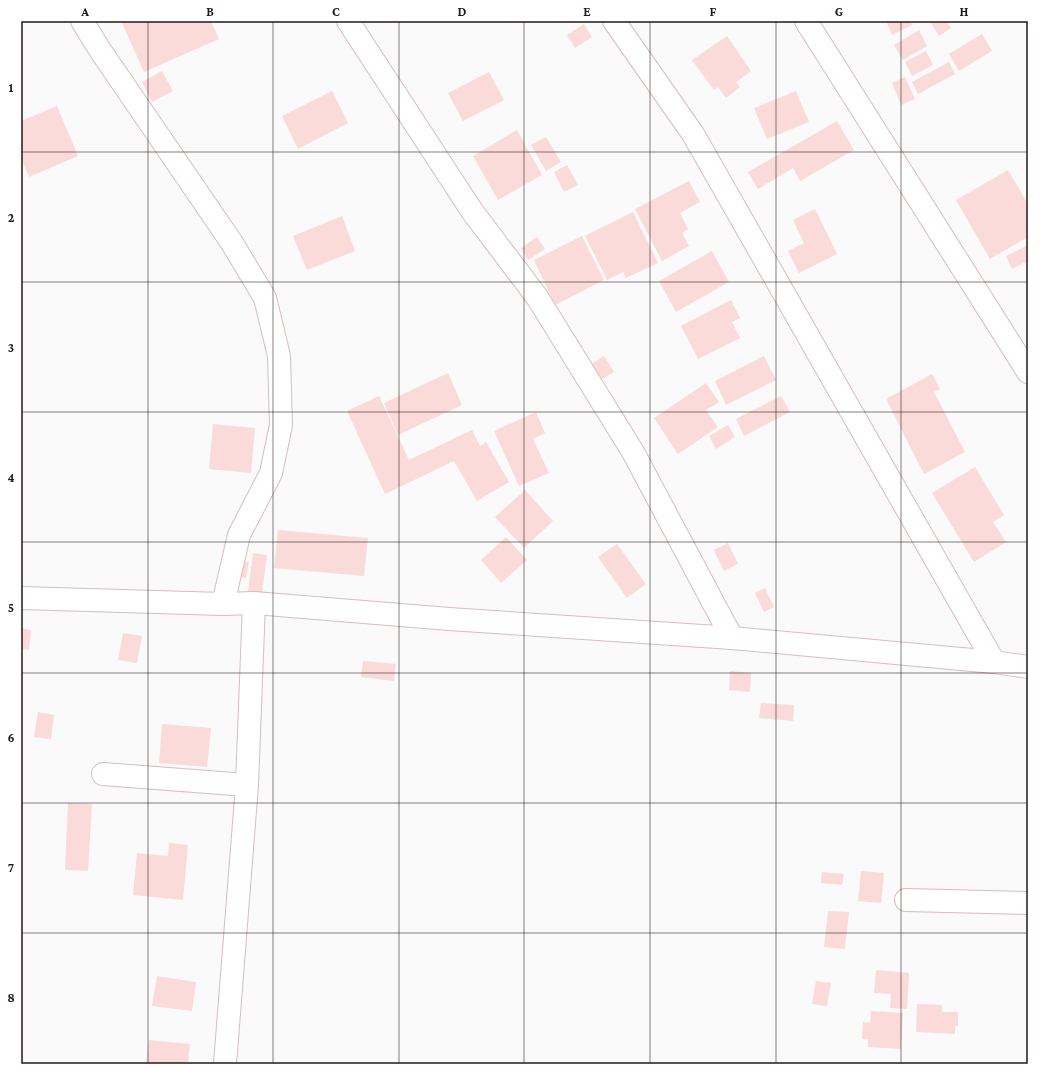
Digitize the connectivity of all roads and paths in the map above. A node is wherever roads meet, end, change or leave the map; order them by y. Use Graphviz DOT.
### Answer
graph roads {
  1 [pos="82,21"];
  2 [pos="348,21"];
  3 [pos="614,21"];
  4 [pos="806,21"];
  5 [pos="1028,372"];
  6 [pos="21,598"];
  7 [pos="223,604"];
  8 [pos="254,604"];
  9 [pos="732,638"];
  10 [pos="994,662"];
  11 [pos="1028,667"];
  12 [pos="103,774"];
  13 [pos="247,785"];
  14 [pos="906,900"];
  15 [pos="1028,904"];
  16 [pos="225,1064"];
  1 -- 7 [label="street"];
  2 -- 9 [label="street"];
  3 -- 10 [label="street"];
  4 -- 5 [label="street"];
  6 -- 7 [label="street"];
  7 -- 8 [label="street"];
  8 -- 9 [label="street"];
  8 -- 13 [label="street"];
  9 -- 10 [label="street"];
  10 -- 11 [label="street"];
  12 -- 13 [label="street"];
  13 -- 16 [label="street"];
  14 -- 15 [label="street"];
}
